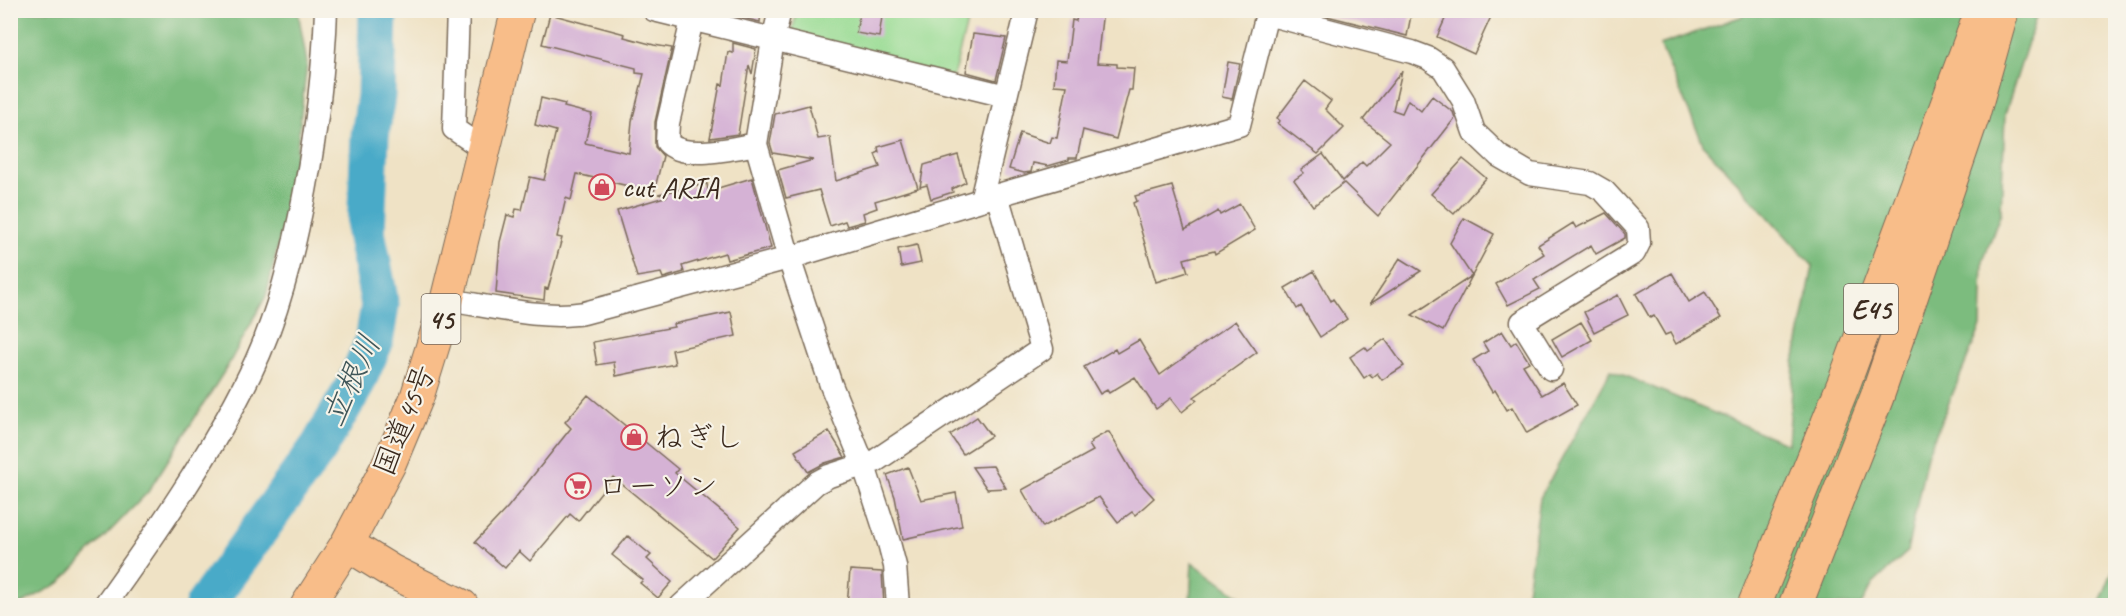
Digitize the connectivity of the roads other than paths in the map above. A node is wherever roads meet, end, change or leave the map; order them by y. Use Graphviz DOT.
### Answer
graph roads {
  1 [pos="326,10"];
  2 [pos="458,10"];
  3 [pos="518,10"];
  4 [pos="654,10"];
  5 [pos="780,10"];
  6 [pos="1027,10"];
  7 [pos="1982,10"];
  8 [pos="2002,10"];
  9 [pos="1268,12"];
  10 [pos="692,20"];
  11 [pos="773,40"];
  12 [pos="1006,96"];
  13 [pos="756,144"];
  14 [pos="485,150"];
  15 [pos="989,197"];
  16 [pos="789,258"];
  17 [pos="447,300"];
  18 [pos="1551,369"];
  19 [pos="864,466"];
  20 [pos="347,544"];
  21 [pos="104,606"];
  22 [pos="307,606"];
  23 [pos="462,606"];
  24 [pos="681,606"];
  25 [pos="898,606"];
  26 [pos="1754,606"];
  27 [pos="1795,606"];
  1 -- 21 [label="street"];
  2 -- 14 [label="street"];
  3 -- 14 [label="highway, 国道45号 / 45"];
  4 -- 10 [label="street"];
  5 -- 11 [label="street"];
  6 -- 12 [label="street"];
  7 -- 26 [label="highway, E45"];
  8 -- 27 [label="highway, E45"];
  9 -- 15 [label="street"];
  9 -- 18 [label="street"];
  10 -- 11 [label="street"];
  10 -- 13 [label="street"];
  11 -- 12 [label="street"];
  11 -- 13 [label="street"];
  12 -- 15 [label="street"];
  13 -- 16 [label="street"];
  14 -- 17 [label="highway, 国道45号 / 45"];
  15 -- 16 [label="street"];
  15 -- 19 [label="street"];
  16 -- 17 [label="street"];
  16 -- 19 [label="street"];
  17 -- 20 [label="highway, 国道45号 / 45"];
  19 -- 24 [label="street"];
  19 -- 25 [label="street"];
  20 -- 22 [label="highway, 国道45号 / 45"];
  20 -- 23 [label="highway"];
}
